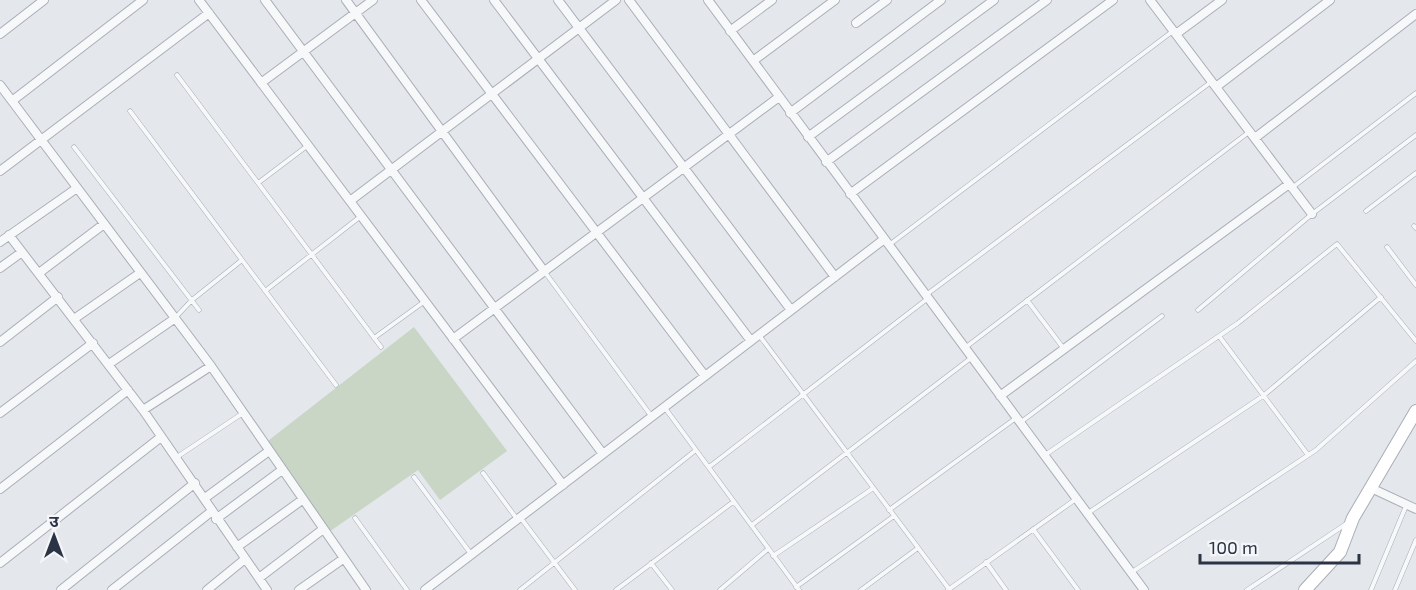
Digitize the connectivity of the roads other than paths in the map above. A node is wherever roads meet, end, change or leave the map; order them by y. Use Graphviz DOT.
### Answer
graph roads {
  1 [pos="44,0"];
  2 [pos="143,0"];
  3 [pos="199,0"];
  4 [pos="266,0"];
  5 [pos="346,0"];
  6 [pos="373,0"];
  7 [pos="421,0"];
  8 [pos="494,0"];
  9 [pos="558,0"];
  10 [pos="616,0"];
  11 [pos="629,0"];
  12 [pos="708,0"];
  13 [pos="772,0"];
  14 [pos="835,0"];
  15 [pos="887,0"];
  16 [pos="942,0"];
  17 [pos="994,0"];
  18 [pos="1047,0"];
  19 [pos="1113,0"];
  20 [pos="1150,0"];
  21 [pos="1222,0"];
  22 [pos="1330,0"];
  23 [pos="356,12"];
  24 [pos="209,13"];
  25 [pos="1416,14"];
  26 [pos="856,23"];
  27 [pos="579,28"];
  28 [pos="730,31"];
  29 [pos="1175,33"];
  30 [pos="0,34"];
  31 [pos="304,51"];
  32 [pos="538,59"];
  33 [pos="753,61"];
  34 [pos="177,75"];
  35 [pos="261,83"];
  36 [pos="1214,84"];
  37 [pos="0,85"];
  38 [pos="1416,93"];
  39 [pos="492,94"];
  40 [pos="3,95"];
  41 [pos="778,96"];
  42 [pos="12,101"];
  43 [pos="130,111"];
  44 [pos="790,113"];
  45 [pos="443,131"];
  46 [pos="729,134"];
  47 [pos="1252,135"];
  48 [pos="1416,135"];
  49 [pos="808,137"];
  50 [pos="43,142"];
  51 [pos="308,145"];
  52 [pos="74,147"];
  53 [pos="826,162"];
  54 [pos="684,167"];
  55 [pos="392,169"];
  56 [pos="0,171"];
  57 [pos="1416,173"];
  58 [pos="258,183"];
  59 [pos="1291,186"];
  60 [pos="77,189"];
  61 [pos="850,194"];
  62 [pos="643,198"];
  63 [pos="350,201"];
  64 [pos="1366,211"];
  65 [pos="1312,214"];
  66 [pos="361,216"];
  67 [pos="104,224"];
  68 [pos="596,232"];
  69 [pos="9,235"];
  70 [pos="0,242"];
  71 [pos="886,243"];
  72 [pos="1387,247"];
  73 [pos="22,252"];
  74 [pos="312,254"];
  75 [pos="242,260"];
  76 [pos="0,268"];
  77 [pos="544,271"];
  78 [pos="39,273"];
  79 [pos="140,273"];
  80 [pos="835,277"];
  81 [pos="1416,285"];
  82 [pos="265,291"];
  83 [pos="58,297"];
  84 [pos="926,297"];
  85 [pos="1381,297"];
  86 [pos="192,300"];
  87 [pos="1027,300"];
  88 [pos="425,301"];
  89 [pos="495,308"];
  90 [pos="199,310"];
  91 [pos="791,310"];
  92 [pos="1198,310"];
  93 [pos="1162,316"];
  94 [pos="74,319"];
  95 [pos="174,319"];
  96 [pos="1219,336"];
  97 [pos="374,338"];
  98 [pos="755,338"];
  99 [pos="453,339"];
  100 [pos="1416,341"];
  101 [pos="0,342"];
  102 [pos="93,343"];
  103 [pos="381,347"];
  104 [pos="964,348"];
  105 [pos="1064,349"];
  106 [pos="972,358"];
  107 [pos="1416,361"];
  108 [pos="109,364"];
  109 [pos="211,366"];
  110 [pos="705,376"];
  111 [pos="336,386"];
  112 [pos="128,390"];
  113 [pos="803,394"];
  114 [pos="1000,396"];
  115 [pos="1263,396"];
  116 [pos="664,408"];
  117 [pos="143,410"];
  118 [pos="1416,411"];
  119 [pos="0,413"];
  120 [pos="243,413"];
  121 [pos="652,417"];
  122 [pos="1018,420"];
  123 [pos="161,436"];
  124 [pos="696,450"];
  125 [pos="269,451"];
  126 [pos="846,452"];
  127 [pos="603,454"];
  128 [pos="1045,455"];
  129 [pos="1308,455"];
  130 [pos="176,457"];
  131 [pos="709,467"];
  132 [pos="282,470"];
  133 [pos="483,473"];
  134 [pos="414,477"];
  135 [pos="195,483"];
  136 [pos="563,485"];
  137 [pos="1371,488"];
  138 [pos="0,489"];
  139 [pos="872,489"];
  140 [pos="205,498"];
  141 [pos="1077,498"];
  142 [pos="302,500"];
  143 [pos="733,502"];
  144 [pos="1407,506"];
  145 [pos="1416,509"];
  146 [pos="890,510"];
  147 [pos="1088,513"];
  148 [pos="214,515"];
  149 [pos="894,516"];
  150 [pos="355,518"];
  151 [pos="519,518"];
  152 [pos="1353,518"];
  153 [pos="752,525"];
  154 [pos="1033,529"];
  155 [pos="322,530"];
  156 [pos="1416,540"];
  157 [pos="237,547"];
  158 [pos="918,548"];
  159 [pos="768,549"];
  160 [pos="472,554"];
  161 [pos="773,556"];
  162 [pos="245,559"];
  163 [pos="343,559"];
  164 [pos="555,562"];
  165 [pos="986,562"];
  166 [pos="0,563"];
  167 [pos="651,563"];
  168 [pos="1131,573"];
  169 [pos="259,578"];
  170 [pos="957,583"];
  171 [pos="797,588"];
  172 [pos="61,590"];
  173 [pos="112,590"];
  174 [pos="207,590"];
  175 [pos="267,590"];
  176 [pos="300,590"];
  177 [pos="366,590"];
  178 [pos="406,590"];
  179 [pos="425,590"];
  180 [pos="520,590"];
  181 [pos="575,590"];
  182 [pos="616,590"];
  183 [pos="672,590"];
  184 [pos="720,590"];
  185 [pos="861,590"];
  186 [pos="948,590"];
  187 [pos="962,590"];
  188 [pos="1006,590"];
  189 [pos="1078,590"];
  190 [pos="1144,590"];
  191 [pos="1247,590"];
  192 [pos="1305,590"];
  193 [pos="1371,590"];
  194 [pos="1395,590"];
  1 -- 30 [label="street"];
  2 -- 42 [label="street"];
  3 -- 24 [label="street"];
  4 -- 31 [label="street"];
  5 -- 23 [label="street"];
  6 -- 23 [label="street"];
  7 -- 39 [label="street"];
  8 -- 32 [label="street"];
  9 -- 27 [label="street"];
  10 -- 27 [label="street"];
  11 -- 46 [label="street"];
  12 -- 28 [label="street"];
  13 -- 28 [label="street"];
  14 -- 33 [label="street"];
  15 -- 26 [label="street"];
  16 -- 44 [label="street"];
  17 -- 49 [label="street"];
  18 -- 53 [label="street"];
  19 -- 61 [label="street"];
  20 -- 29 [label="street"];
  21 -- 29 [label="street"];
  22 -- 36 [label="street"];
  23 -- 31 [label="street"];
  23 -- 45 [label="street"];
  24 -- 35 [label="street"];
  24 -- 50 [label="street"];
  25 -- 47 [label="street"];
  27 -- 32 [label="street"];
  27 -- 54 [label="street"];
  28 -- 33 [label="street"];
  29 -- 36 [label="street"];
  29 -- 71 [label="lane"];
  31 -- 35 [label="street"];
  31 -- 55 [label="street"];
  32 -- 39 [label="street"];
  32 -- 62 [label="street"];
  33 -- 41 [label="street"];
  34 -- 58 [label="lane"];
  35 -- 51 [label="street"];
  36 -- 47 [label="street"];
  36 -- 84 [label="lane"];
  37 -- 40 [label="street"];
  38 -- 59 [label="lane"];
  39 -- 45 [label="street"];
  39 -- 68 [label="street"];
  40 -- 42 [label="street"];
  41 -- 44 [label="street"];
  41 -- 46 [label="street"];
  42 -- 50 [label="street"];
  43 -- 75 [label="lane"];
  44 -- 49 [label="street"];
  45 -- 55 [label="street"];
  45 -- 77 [label="street"];
  46 -- 54 [label="street"];
  46 -- 80 [label="street"];
  47 -- 59 [label="street"];
  47 -- 87 [label="lane"];
  48 -- 65 [label="lane"];
  49 -- 53 [label="street"];
  50 -- 56 [label="street"];
  50 -- 60 [label="street"];
  51 -- 58 [label="lane"];
  51 -- 63 [label="street"];
  52 -- 86 [label="lane"];
  53 -- 61 [label="street"];
  54 -- 62 [label="street"];
  54 -- 91 [label="street"];
  55 -- 63 [label="street"];
  55 -- 89 [label="street"];
  57 -- 64 [label="lane"];
  58 -- 74 [label="lane"];
  59 -- 65 [label="street"];
  59 -- 105 [label="street"];
  60 -- 67 [label="street"];
  60 -- 69 [label="street"];
  61 -- 71 [label="street"];
  62 -- 68 [label="street"];
  62 -- 98 [label="street"];
  63 -- 66 [label="street"];
  65 -- 92 [label="lane"];
  66 -- 74 [label="lane"];
  66 -- 88 [label="street"];
  67 -- 78 [label="street"];
  67 -- 79 [label="street"];
  68 -- 77 [label="street"];
  68 -- 110 [label="street"];
  69 -- 70 [label="street"];
  69 -- 73 [label="street"];
  71 -- 80 [label="street"];
  71 -- 84 [label="street"];
  72 -- 81 [label="lane"];
  73 -- 76 [label="street"];
  73 -- 78 [label="street"];
  74 -- 82 [label="lane"];
  74 -- 97 [label="lane"];
  75 -- 82 [label="lane"];
  75 -- 86 [label="lane"];
  77 -- 89 [label="street"];
  77 -- 121 [label="lane"];
  78 -- 83 [label="street"];
  79 -- 94 [label="street"];
  79 -- 95 [label="street"];
  80 -- 91 [label="street"];
  82 -- 111 [label="lane"];
  83 -- 94 [label="street"];
  83 -- 101 [label="street"];
  84 -- 104 [label="street"];
  84 -- 113 [label="lane"];
  85 -- 96 [label="lane"];
  85 -- 100 [label="lane"];
  85 -- 115 [label="lane"];
  86 -- 90 [label="lane"];
  86 -- 95 [label="lane"];
  87 -- 104 [label="lane"];
  87 -- 105 [label="lane"];
  88 -- 97 [label="lane"];
  88 -- 99 [label="street"];
  89 -- 99 [label="street"];
  89 -- 127 [label="street"];
  91 -- 98 [label="street"];
  93 -- 122 [label="lane"];
  94 -- 102 [label="street"];
  95 -- 108 [label="street"];
  95 -- 109 [label="street"];
  96 -- 115 [label="lane"];
  96 -- 128 [label="lane"];
  97 -- 103 [label="lane"];
  98 -- 110 [label="street"];
  98 -- 113 [label="lane"];
  99 -- 136 [label="street"];
  102 -- 108 [label="street"];
  102 -- 119 [label="street"];
  104 -- 106 [label="street"];
  105 -- 114 [label="street"];
  106 -- 114 [label="street"];
  106 -- 126 [label="lane"];
  107 -- 129 [label="lane"];
  108 -- 112 [label="street"];
  109 -- 117 [label="street"];
  109 -- 120 [label="street"];
  110 -- 116 [label="street"];
  112 -- 117 [label="street"];
  112 -- 138 [label="street"];
  113 -- 126 [label="lane"];
  113 -- 131 [label="lane"];
  114 -- 122 [label="street"];
  115 -- 129 [label="lane"];
  115 -- 147 [label="lane"];
  116 -- 121 [label="street"];
  116 -- 124 [label="lane"];
  117 -- 123 [label="street"];
  118 -- 137 [label="street"];
  120 -- 125 [label="street"];
  120 -- 130 [label="lane"];
  121 -- 127 [label="street"];
  122 -- 128 [label="street"];
  122 -- 146 [label="lane"];
  123 -- 130 [label="street"];
  123 -- 166 [label="street"];
  124 -- 131 [label="lane"];
  124 -- 164 [label="lane"];
  125 -- 132 [label="street"];
  125 -- 140 [label="street"];
  126 -- 139 [label="lane"];
  126 -- 153 [label="lane"];
  127 -- 136 [label="street"];
  128 -- 141 [label="street"];
  129 -- 168 [label="lane"];
  130 -- 135 [label="street"];
  131 -- 143 [label="lane"];
  132 -- 142 [label="street"];
  132 -- 148 [label="street"];
  133 -- 151 [label="lane"];
  134 -- 160 [label="lane"];
  135 -- 140 [label="street"];
  135 -- 172 [label="street"];
  136 -- 151 [label="street"];
  137 -- 144 [label="street"];
  137 -- 152 [label="street"];
  139 -- 146 [label="lane"];
  139 -- 161 [label="lane"];
  140 -- 148 [label="street"];
  141 -- 147 [label="street"];
  141 -- 154 [label="lane"];
  142 -- 155 [label="street"];
  142 -- 157 [label="street"];
  143 -- 153 [label="lane"];
  143 -- 167 [label="lane"];
  144 -- 145 [label="street"];
  144 -- 193 [label="lane"];
  146 -- 149 [label="lane"];
  147 -- 168 [label="street"];
  148 -- 157 [label="street"];
  148 -- 173 [label="street"];
  149 -- 158 [label="lane"];
  149 -- 171 [label="lane"];
  150 -- 178 [label="lane"];
  151 -- 160 [label="street"];
  151 -- 164 [label="lane"];
  152 -- 191 [label="lane"];
  152 -- 192 [label="street"];
  153 -- 159 [label="lane"];
  154 -- 165 [label="lane"];
  154 -- 189 [label="lane"];
  155 -- 163 [label="street"];
  155 -- 169 [label="street"];
  156 -- 194 [label="lane"];
  157 -- 162 [label="street"];
  158 -- 185 [label="lane"];
  158 -- 186 [label="lane"];
  159 -- 161 [label="lane"];
  159 -- 184 [label="lane"];
  160 -- 179 [label="street"];
  161 -- 171 [label="lane"];
  162 -- 169 [label="street"];
  162 -- 174 [label="street"];
  163 -- 176 [label="street"];
  163 -- 177 [label="street"];
  164 -- 180 [label="lane"];
  164 -- 181 [label="lane"];
  165 -- 170 [label="lane"];
  165 -- 188 [label="lane"];
  167 -- 182 [label="lane"];
  167 -- 183 [label="lane"];
  168 -- 190 [label="street"];
  169 -- 175 [label="street"];
  170 -- 186 [label="lane"];
  170 -- 187 [label="lane"];
}
